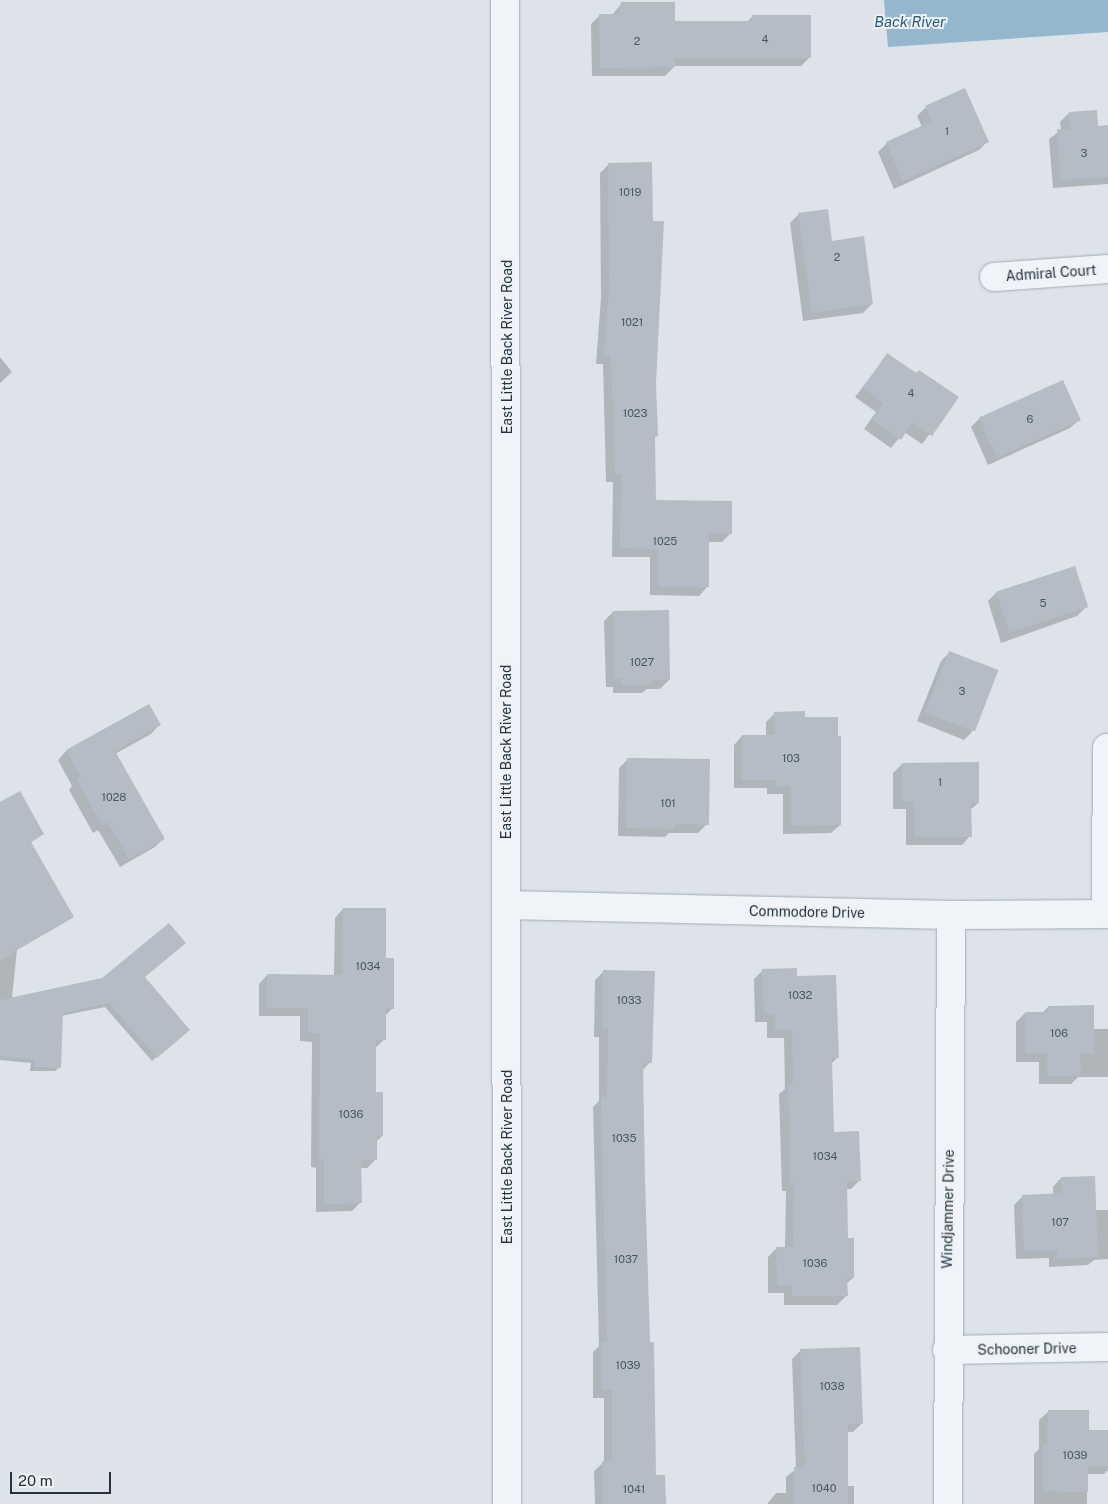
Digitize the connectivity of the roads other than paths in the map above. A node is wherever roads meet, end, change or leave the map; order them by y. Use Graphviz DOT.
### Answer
graph roads {
  1 [pos="505,0"];
  2 [pos="1108,269"];
  3 [pos="994,277"];
  4 [pos="1108,748"];
  5 [pos="506,904"];
  6 [pos="1107,914"];
  7 [pos="951,915"];
  8 [pos="1108,1348"];
  9 [pos="946,1350"];
  10 [pos="507,1504"];
  11 [pos="948,1504"];
  1 -- 5 [label="street, East Little Back River Road"];
  2 -- 3 [label="street, Admiral Court"];
  4 -- 6 [label="street"];
  5 -- 7 [label="street, Commodore Drive"];
  5 -- 10 [label="street, East Little Back River Road"];
  6 -- 7 [label="street, Commodore Drive"];
  7 -- 9 [label="street, Windjammer Drive"];
  8 -- 9 [label="street, Schooner Drive"];
  9 -- 11 [label="street, Windjammer Drive"];
}
